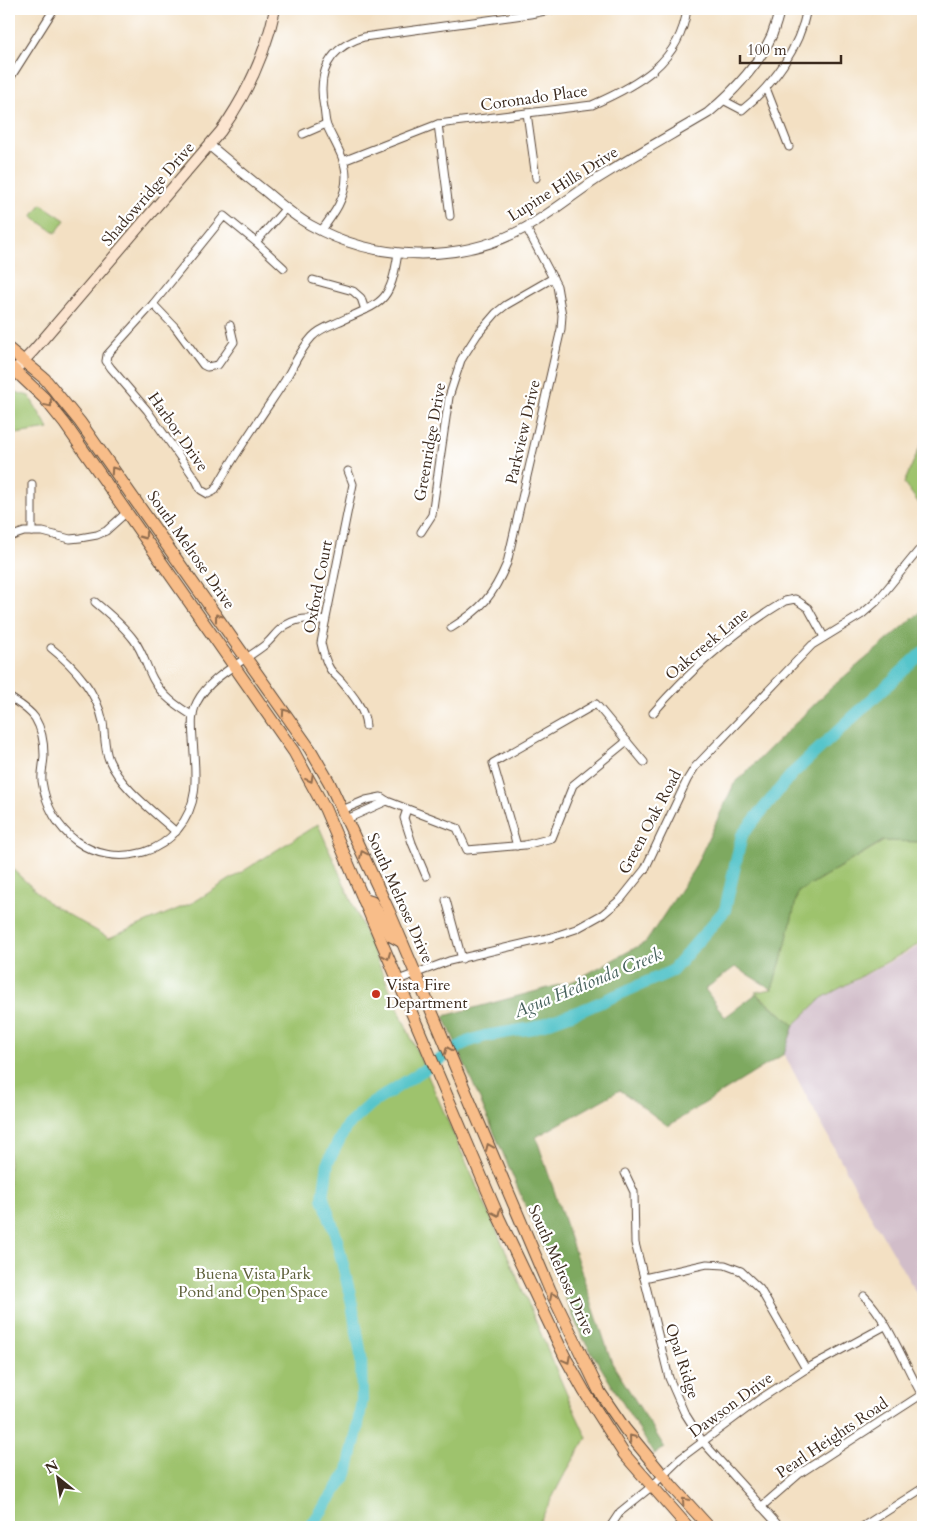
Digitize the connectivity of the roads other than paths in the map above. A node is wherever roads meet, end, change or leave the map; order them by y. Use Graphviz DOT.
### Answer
graph roads {
  1 [pos="54,9"];
  2 [pos="276,9"];
  3 [pos="555,9"];
  4 [pos="687,9"];
  5 [pos="780,9"];
  6 [pos="807,9"];
  7 [pos="9,80"];
  8 [pos="766,88"];
  9 [pos="723,100"];
  10 [pos="527,113"];
  11 [pos="326,124"];
  12 [pos="438,124"];
  13 [pos="303,134"];
  14 [pos="209,146"];
  15 [pos="789,147"];
  16 [pos="344,161"];
  17 [pos="536,178"];
  18 [pos="286,208"];
  19 [pos="450,216"];
  20 [pos="526,228"];
  21 [pos="322,231"];
  22 [pos="256,242"];
  23 [pos="398,253"];
  24 [pos="284,268"];
  25 [pos="553,278"];
  26 [pos="313,280"];
  27 [pos="153,304"];
  28 [pos="365,310"];
  29 [pos="230,325"];
  30 [pos="9,349"];
  31 [pos="24,360"];
  32 [pos="11,371"];
  33 [pos="348,471"];
  34 [pos="32,484"];
  35 [pos="127,512"];
  36 [pos="32,532"];
  37 [pos="421,532"];
  38 [pos="9,537"];
  39 [pos="918,551"];
  40 [pos="95,602"];
  41 [pos="325,621"];
  42 [pos="451,628"];
  43 [pos="824,638"];
  44 [pos="51,648"];
  45 [pos="247,657"];
  46 [pos="234,666"];
  47 [pos="9,696"];
  48 [pos="653,713"];
  49 [pos="193,716"];
  50 [pos="366,726"];
  51 [pos="627,741"];
  52 [pos="644,762"];
  53 [pos="407,809"];
  54 [pos="345,814"];
  55 [pos="176,832"];
  56 [pos="517,846"];
  57 [pos="426,876"];
  58 [pos="363,899"];
  59 [pos="446,900"];
  60 [pos="402,942"];
  61 [pos="462,959"];
  62 [pos="416,973"];
  63 [pos="398,980"];
  64 [pos="625,1173"];
  65 [pos="644,1278"];
  66 [pos="864,1296"];
  67 [pos="885,1326"];
  68 [pos="806,1369"];
  69 [pos="922,1396"];
  70 [pos="704,1442"];
  71 [pos="663,1475"];
  72 [pos="651,1487"];
  73 [pos="923,1488"];
  74 [pos="761,1507"];
  75 [pos="610,1527"];
  76 [pos="688,1527"];
  77 [pos="708,1527"];
  78 [pos="780,1527"];
  79 [pos="862,1527"];
  1 -- 7 [label="street"];
  2 -- 14 [label="main road, Shadowridge Drive"];
  3 -- 11 [label="street"];
  4 -- 10 [label="street, Coronado Place"];
  5 -- 9 [label="street, Lupine Hills Drive"];
  6 -- 8 [label="street"];
  8 -- 9 [label="street"];
  8 -- 15 [label="street"];
  9 -- 20 [label="street, Lupine Hills Drive"];
  10 -- 12 [label="street, Coronado Place"];
  10 -- 17 [label="street"];
  11 -- 13 [label="street"];
  11 -- 16 [label="street"];
  12 -- 16 [label="street, Coronado Place"];
  12 -- 19 [label="street"];
  14 -- 18 [label="street, Lupine Hills Drive"];
  14 -- 31 [label="main road, Shadowridge Drive"];
  16 -- 21 [label="street"];
  18 -- 21 [label="street, Lupine Hills Drive"];
  18 -- 22 [label="street"];
  20 -- 23 [label="street, Lupine Hills Drive"];
  20 -- 25 [label="street, Parkview Drive"];
  21 -- 23 [label="street, Lupine Hills Drive"];
  22 -- 24 [label="street, Harbor Drive"];
  22 -- 27 [label="street, Harbor Drive"];
  23 -- 28 [label="street, Harbor Drive"];
  25 -- 37 [label="street, Greenridge Drive"];
  25 -- 42 [label="street, Parkview Drive"];
  26 -- 28 [label="street"];
  27 -- 28 [label="street, Harbor Drive"];
  27 -- 29 [label="street"];
  30 -- 31 [label="main road, South Melrose Drive"];
  31 -- 32 [label="main road, Shadowridge Drive"];
  45 -- 31 [label="main road, South Melrose Drive, one-way"];
  32 -- 35 [label="main road, South Melrose Drive, one-way"];
  33 -- 41 [label="street, Oxford Court"];
  34 -- 36 [label="street"];
  35 -- 36 [label="street"];
  35 -- 46 [label="main road, South Melrose Drive, one-way"];
  36 -- 38 [label="street"];
  39 -- 43 [label="street, Green Oak Road"];
  40 -- 49 [label="street"];
  41 -- 45 [label="street"];
  41 -- 50 [label="street, Oxford Court"];
  43 -- 48 [label="street, Oakcreek Lane"];
  43 -- 61 [label="street, Green Oak Road"];
  44 -- 55 [label="street"];
  45 -- 46 [label="street"];
  54 -- 45 [label="main road, South Melrose Drive, one-way"];
  46 -- 49 [label="street"];
  46 -- 58 [label="main road, South Melrose Drive, one-way"];
  47 -- 55 [label="street"];
  49 -- 55 [label="street"];
  51 -- 52 [label="street"];
  51 -- 56 [label="street"];
  51 -- 56 [label="street"];
  53 -- 54 [label="street"];
  53 -- 56 [label="street"];
  53 -- 57 [label="street"];
  60 -- 54 [label="main road, South Melrose Drive, one-way"];
  58 -- 60 [label="main road"];
  58 -- 63 [label="main road, South Melrose Drive, one-way"];
  59 -- 61 [label="street"];
  60 -- 62 [label="main road, South Melrose Drive"];
  61 -- 62 [label="street, Green Oak Road"];
  62 -- 63 [label="street, Green Oak Road"];
  71 -- 62 [label="main road, South Melrose Drive, one-way"];
  63 -- 72 [label="main road, South Melrose Drive, one-way"];
  64 -- 65 [label="street, Opal Ridge"];
  65 -- 68 [label="street"];
  65 -- 70 [label="street, Opal Ridge"];
  66 -- 67 [label="street"];
  67 -- 68 [label="street, Dawson Drive"];
  67 -- 69 [label="street"];
  68 -- 70 [label="street, Dawson Drive"];
  69 -- 74 [label="street, Pearl Heights Road"];
  70 -- 71 [label="street, Dawson Drive"];
  70 -- 74 [label="street, Opal Ridge"];
  71 -- 72 [label="street, Dawson Drive"];
  77 -- 71 [label="main road, South Melrose Drive, one-way"];
  72 -- 75 [label="street, Dawson Drive"];
  72 -- 76 [label="main road, South Melrose Drive"];
  73 -- 79 [label="street"];
  74 -- 78 [label="street, Opal Ridge"];
}
